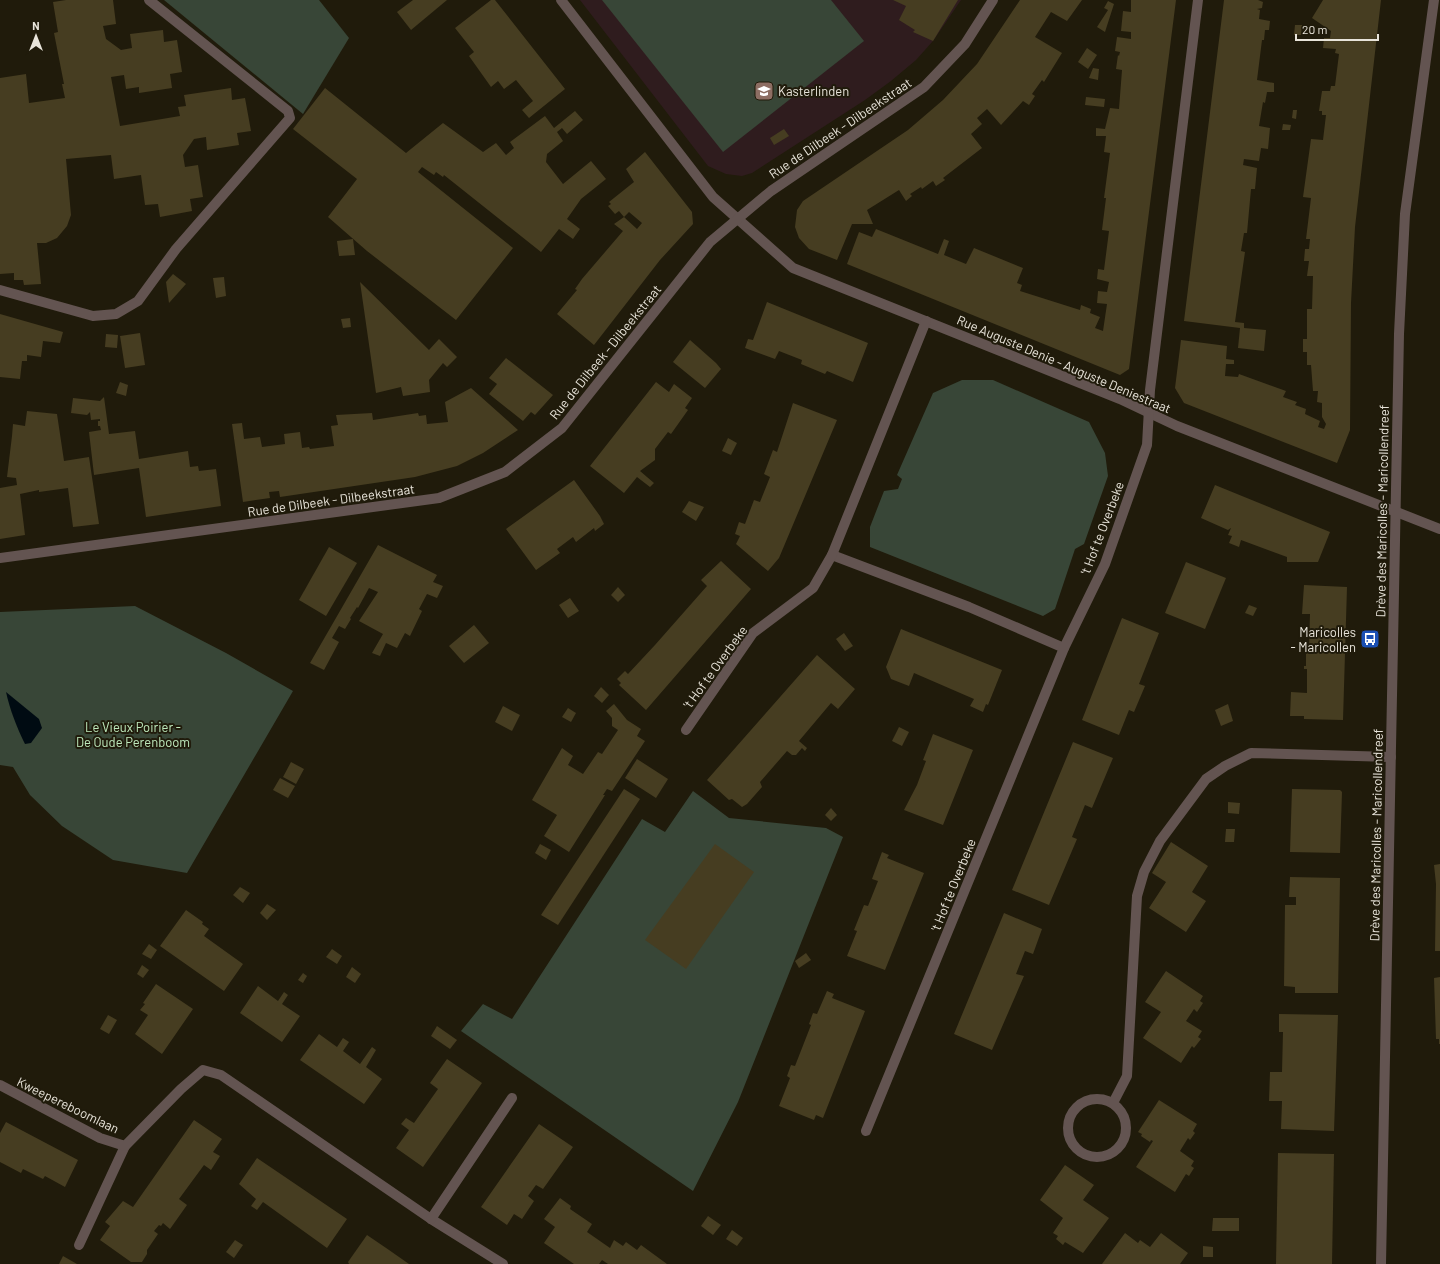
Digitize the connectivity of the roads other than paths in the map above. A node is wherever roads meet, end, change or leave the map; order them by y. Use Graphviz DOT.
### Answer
graph roads {
  1 [pos="149,0"];
  2 [pos="561,0"];
  3 [pos="993,0"];
  4 [pos="1198,0"];
  5 [pos="1434,0"];
  6 [pos="736,218"];
  7 [pos="0,290"];
  8 [pos="926,321"];
  9 [pos="1149,412"];
  10 [pos="1395,512"];
  11 [pos="1440,529"];
  12 [pos="832,555"];
  13 [pos="0,558"];
  14 [pos="1064,648"];
  15 [pos="686,730"];
  16 [pos="1391,757"];
  17 [pos="0,1085"];
  18 [pos="512,1098"];
  19 [pos="1113,1104"];
  20 [pos="866,1131"];
  21 [pos="125,1146"];
  22 [pos="430,1219"];
  23 [pos="79,1245"];
  24 [pos="503,1264"];
  25 [pos="1381,1264"];
  1 -- 7 [label="street"];
  2 -- 6 [label="street, Rue Auguste Denie - Auguste Deniestraat"];
  3 -- 6 [label="street, Rue de Dilbeek - Dilbeekstraat"];
  4 -- 9 [label="street, 't Hof te Overbeke"];
  5 -- 10 [label="street, Drève des Maricolles - Maricollendreef"];
  6 -- 8 [label="street, Rue Auguste Denie - Auguste Deniestraat"];
  6 -- 13 [label="street, Rue de Dilbeek - Dilbeekstraat"];
  8 -- 9 [label="street, Rue Auguste Denie - Auguste Deniestraat"];
  8 -- 12 [label="street, 't Hof te Overbeke"];
  9 -- 10 [label="street, Rue Auguste Denie - Auguste Deniestraat"];
  9 -- 14 [label="street, 't Hof te Overbeke"];
  10 -- 11 [label="street, Rue Auguste Denie - Auguste Deniestraat"];
  10 -- 16 [label="street, Drève des Maricolles - Maricollendreef"];
  12 -- 14 [label="street"];
  12 -- 15 [label="street, 't Hof te Overbeke"];
  14 -- 20 [label="street, 't Hof te Overbeke"];
  16 -- 19 [label="street"];
  16 -- 25 [label="street, Drève des Maricolles - Maricollendreef"];
  17 -- 21 [label="street, Kweepereboomlaan"];
  18 -- 22 [label="street"];
  19 -- 19 [label="street"];
  21 -- 22 [label="street"];
  21 -- 23 [label="street"];
  22 -- 24 [label="street"];
}
